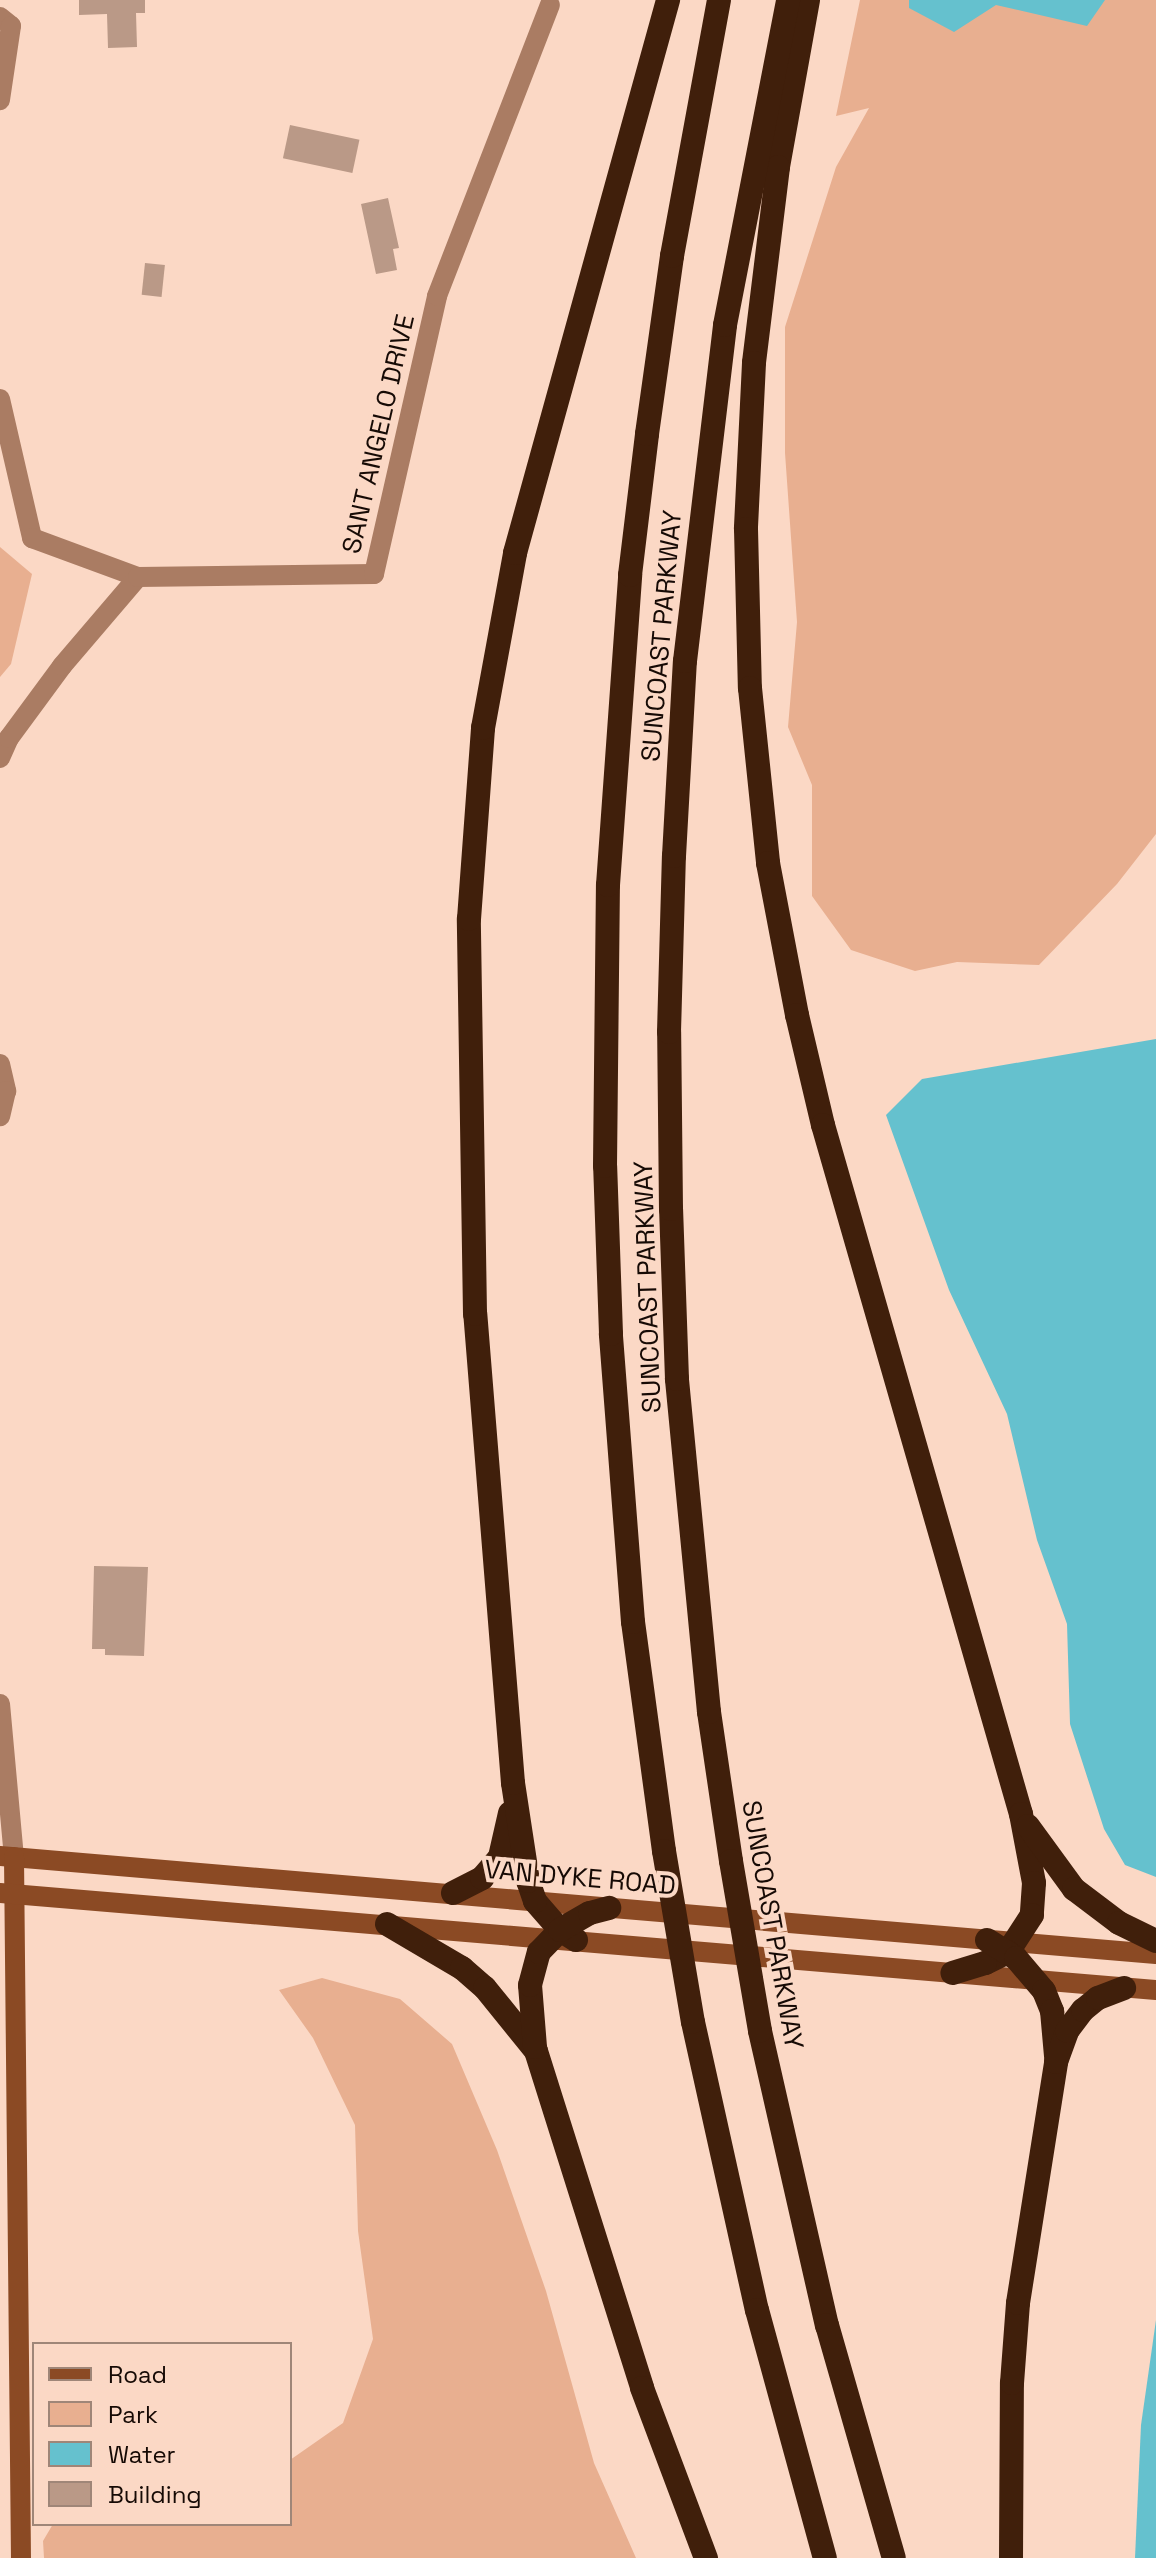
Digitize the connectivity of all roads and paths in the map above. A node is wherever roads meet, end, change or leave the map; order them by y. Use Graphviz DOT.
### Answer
graph roads {
  1 [pos="668,0"];
  2 [pos="719,0"];
  3 [pos="788,0"];
  4 [pos="808,0"];
  5 [pos="550,5"];
  6 [pos="0,17"];
  7 [pos="0,100"];
  8 [pos="0,399"];
  9 [pos="138,577"];
  10 [pos="0,758"];
  11 [pos="0,1064"];
  12 [pos="0,1116"];
  13 [pos="0,1704"];
  14 [pos="513,1783"];
  15 [pos="1021,1814"];
  16 [pos="7,1857"];
  17 [pos="453,1893"];
  18 [pos="8,1894"];
  19 [pos="535,1901"];
  20 [pos="609,1908"];
  21 [pos="387,1924"];
  22 [pos="562,1936"];
  23 [pos="1156,1941"];
  24 [pos="1004,1945"];
  25 [pos="1156,1954"];
  26 [pos="952,1973"];
  27 [pos="1037,1980"];
  28 [pos="1124,1988"];
  29 [pos="1156,1990"];
  30 [pos="536,2051"];
  31 [pos="1056,2062"];
  32 [pos="21,2558"];
  33 [pos="706,2558"];
  34 [pos="825,2558"];
  35 [pos="894,2558"];
  36 [pos="1011,2558"];
  1 -- 14 [label="highway"];
  2 -- 34 [label="highway, SUNCOAST PARKWAY, bridge"];
  3 -- 35 [label="highway, SUNCOAST PARKWAY, bridge"];
  4 -- 15 [label="highway"];
  5 -- 9 [label="street, SANT ANGELO DRIVE"];
  6 -- 7 [label="street"];
  8 -- 9 [label="street"];
  9 -- 10 [label="street"];
  11 -- 12 [label="street"];
  13 -- 16 [label="street"];
  14 -- 17 [label="highway"];
  14 -- 19 [label="highway"];
  15 -- 23 [label="highway"];
  15 -- 24 [label="highway"];
  16 -- 17 [label="main road, VAN DYKE ROAD"];
  16 -- 18 [label="main road"];
  17 -- 19 [label="main road, VAN DYKE ROAD"];
  18 -- 21 [label="main road"];
  18 -- 32 [label="main road"];
  19 -- 20 [label="main road, VAN DYKE ROAD"];
  19 -- 22 [label="highway"];
  20 -- 22 [label="highway"];
  20 -- 24 [label="main road, VAN DYKE ROAD"];
  21 -- 22 [label="main road"];
  21 -- 30 [label="highway"];
  22 -- 26 [label="main road"];
  22 -- 30 [label="highway"];
  24 -- 25 [label="main road, VAN DYKE ROAD"];
  24 -- 26 [label="highway"];
  24 -- 27 [label="highway"];
  26 -- 27 [label="main road"];
  27 -- 28 [label="main road"];
  27 -- 31 [label="highway"];
  28 -- 29 [label="main road"];
  28 -- 31 [label="highway"];
  30 -- 33 [label="highway"];
  31 -- 36 [label="highway"];
}
